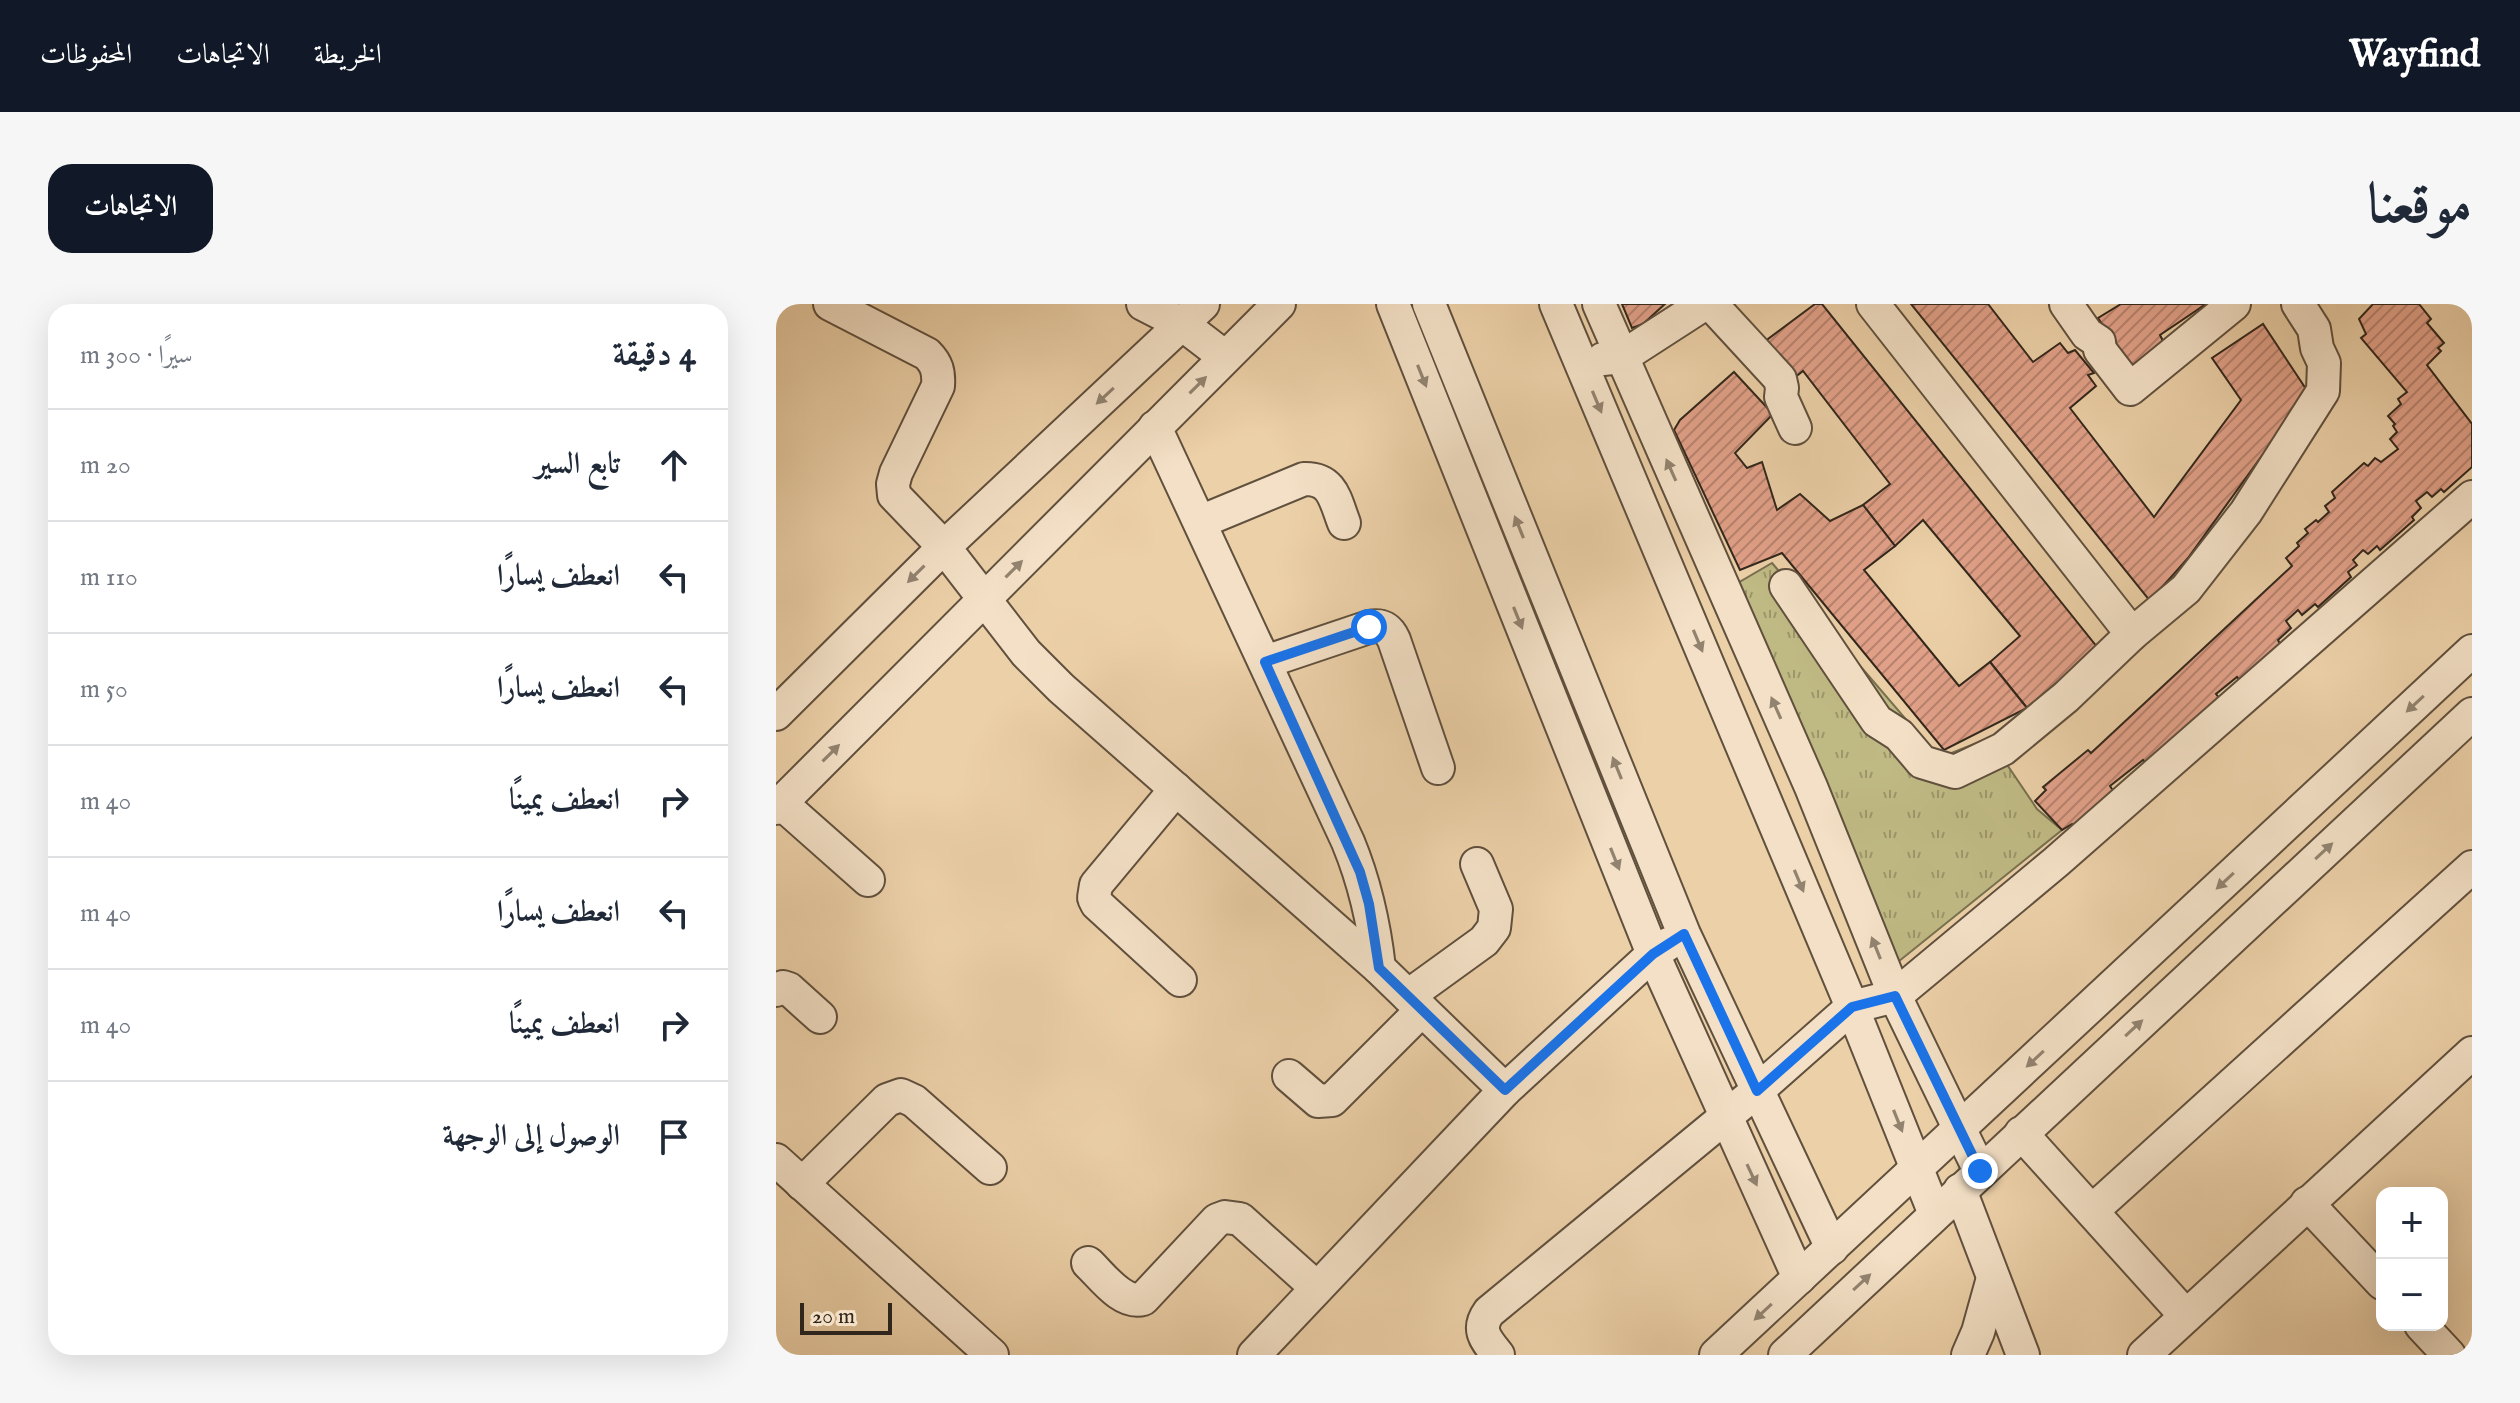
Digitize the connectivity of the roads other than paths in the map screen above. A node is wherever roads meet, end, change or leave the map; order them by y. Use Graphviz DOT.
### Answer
graph roads {
  1 [pos="830,304"];
  2 [pos="1143,304"];
  3 [pos="1279,304"];
  4 [pos="1393,304"];
  5 [pos="1429,304"];
  6 [pos="1556,304"];
  7 [pos="1599,304"];
  8 [pos="1704,304"];
  9 [pos="1711,304"];
  10 [pos="1873,304"];
  11 [pos="2066,304"];
  12 [pos="2234,304"];
  13 [pos="2298,304"];
  14 [pos="1192,314"];
  15 [pos="1225,357"];
  16 [pos="1622,357"];
  17 [pos="1580,361"];
  18 [pos="1155,427"];
  19 [pos="1795,428"];
  20 [pos="2472,497"];
  21 [pos="1200,522"];
  22 [pos="1344,523"];
  23 [pos="944,547"];
  24 [pos="1786,586"];
  25 [pos="984,599"];
  26 [pos="2132,634"];
  27 [pos="2472,651"];
  28 [pos="1265,662"];
  29 [pos="776,714"];
  30 [pos="2472,714"];
  31 [pos="1438,768"];
  32 [pos="1811,787"];
  33 [pos="1176,789"];
  34 [pos="778,806"];
  35 [pos="1769,811"];
  36 [pos="1477,864"];
  37 [pos="2472,867"];
  38 [pos="868,880"];
  39 [pos="1684,934"];
  40 [pos="1653,954"];
  41 [pos="1379,968"];
  42 [pos="1180,980"];
  43 [pos="776,990"];
  44 [pos="1895,996"];
  45 [pos="1415,1003"];
  46 [pos="1852,1007"];
  47 [pos="820,1017"];
  48 [pos="2472,1053"];
  49 [pos="1289,1076"];
  50 [pos="1505,1090"];
  51 [pos="1757,1091"];
  52 [pos="1725,1117"];
  53 [pos="1961,1128"];
  54 [pos="2021,1133"];
  55 [pos="776,1160"];
  56 [pos="990,1168"];
  57 [pos="1917,1169"];
  58 [pos="1970,1180"];
  59 [pos="802,1184"];
  60 [pos="2307,1203"];
  61 [pos="2092,1211"];
  62 [pos="1935,1214"];
  63 [pos="1832,1248"];
  64 [pos="1088,1263"];
  65 [pos="2376,1277"];
  66 [pos="1799,1278"];
  67 [pos="1993,1278"];
  68 [pos="1317,1288"];
  69 [pos="2186,1316"];
  70 [pos="2427,1331"];
  71 [pos="992,1355"];
  72 [pos="1254,1355"];
  73 [pos="1498,1355"];
  74 [pos="1716,1355"];
  75 [pos="1785,1355"];
  76 [pos="1968,1355"];
  77 [pos="2023,1355"];
  78 [pos="2144,1355"];
  79 [pos="2449,1355"];
  1 -- 23 [label="street"];
  2 -- 14 [label="street"];
  3 -- 15 [label="street"];
  4 -- 40 [label="street, one-way"];
  39 -- 5 [label="street, one-way"];
  6 -- 17 [label="street"];
  7 -- 16 [label="street"];
  8 -- 16 [label="street"];
  9 -- 19 [label="street"];
  10 -- 26 [label="street"];
  11 -- 12 [label="street"];
  13 -- 26 [label="street"];
  14 -- 15 [label="street"];
  14 -- 23 [label="street, one-way"];
  18 -- 15 [label="street, one-way"];
  16 -- 17 [label="street"];
  32 -- 16 [label="street, one-way"];
  17 -- 35 [label="street, one-way"];
  18 -- 21 [label="street"];
  25 -- 18 [label="street, one-way"];
  20 -- 44 [label="street"];
  21 -- 22 [label="street"];
  21 -- 28 [label="street"];
  23 -- 25 [label="street"];
  23 -- 29 [label="street, one-way"];
  24 -- 26 [label="street"];
  25 -- 33 [label="street"];
  34 -- 25 [label="street, one-way"];
  27 -- 53 [label="street, one-way"];
  28 -- 31 [label="street"];
  28 -- 41 [label="street"];
  54 -- 30 [label="street, one-way"];
  32 -- 35 [label="street"];
  44 -- 32 [label="street, one-way"];
  33 -- 41 [label="street"];
  33 -- 42 [label="street"];
  34 -- 38 [label="street"];
  35 -- 46 [label="street, one-way"];
  36 -- 45 [label="street"];
  37 -- 61 [label="street"];
  39 -- 40 [label="street"];
  39 -- 51 [label="street"];
  40 -- 50 [label="street"];
  40 -- 52 [label="street"];
  41 -- 45 [label="street"];
  43 -- 47 [label="street"];
  44 -- 46 [label="street"];
  44 -- 53 [label="street"];
  45 -- 49 [label="street"];
  45 -- 50 [label="street"];
  46 -- 51 [label="street"];
  46 -- 57 [label="street, one-way"];
  48 -- 60 [label="street"];
  50 -- 68 [label="street"];
  51 -- 52 [label="street"];
  51 -- 63 [label="street"];
  52 -- 66 [label="street, one-way"];
  52 -- 73 [label="street"];
  53 -- 57 [label="street"];
  53 -- 58 [label="street"];
  54 -- 58 [label="street"];
  54 -- 61 [label="street"];
  55 -- 59 [label="street"];
  56 -- 59 [label="street"];
  57 -- 62 [label="street"];
  57 -- 63 [label="street"];
  58 -- 62 [label="street"];
  58 -- 67 [label="street"];
  59 -- 71 [label="street"];
  60 -- 65 [label="street"];
  60 -- 69 [label="street"];
  61 -- 69 [label="street"];
  75 -- 62 [label="street, one-way"];
  63 -- 66 [label="street"];
  64 -- 68 [label="street"];
  66 -- 74 [label="street, one-way"];
  67 -- 76 [label="street"];
  67 -- 77 [label="street"];
  68 -- 72 [label="street"];
  69 -- 78 [label="street"];
  70 -- 79 [label="street"];
}
